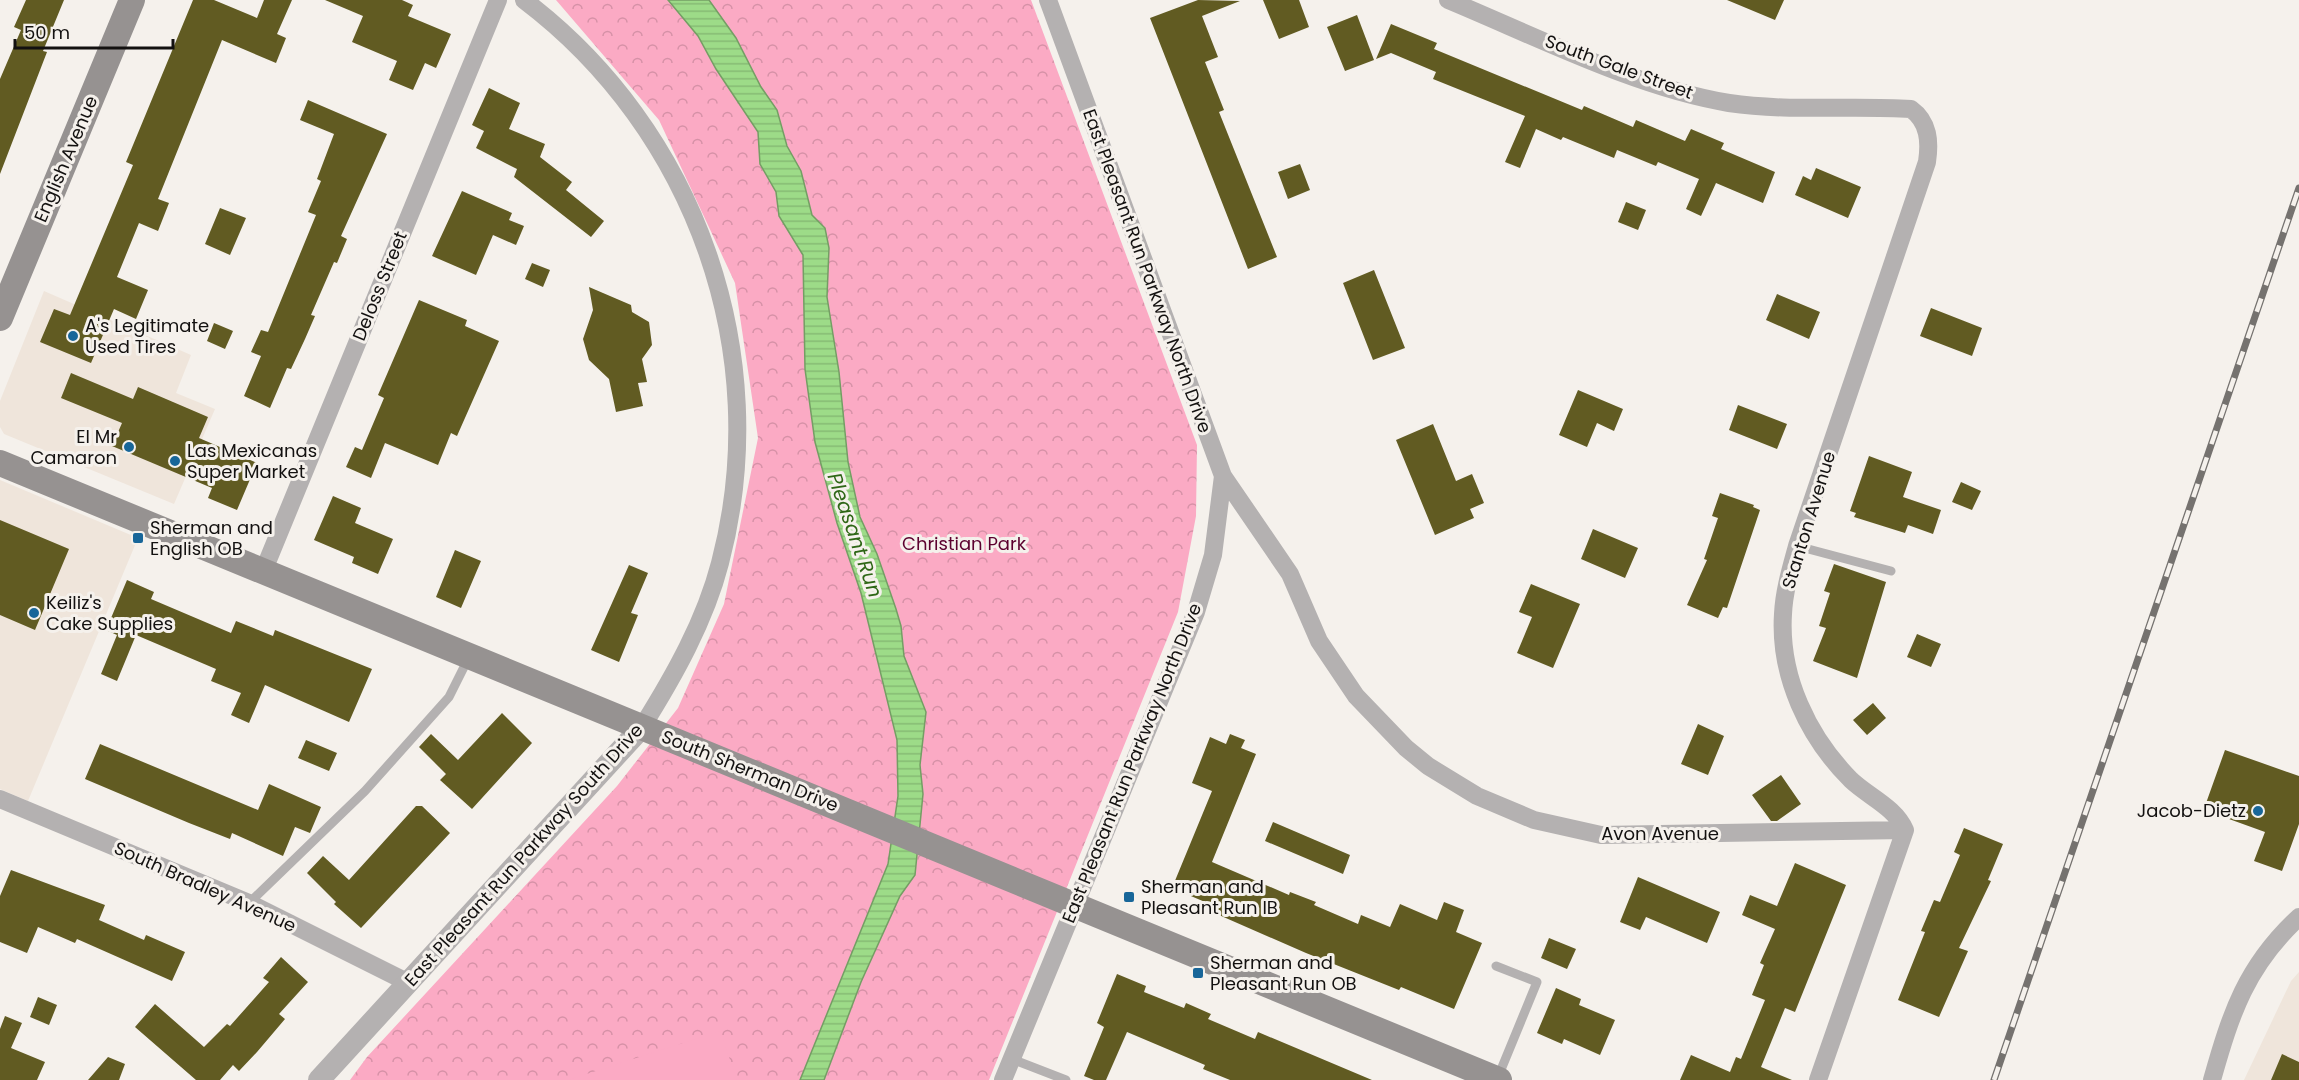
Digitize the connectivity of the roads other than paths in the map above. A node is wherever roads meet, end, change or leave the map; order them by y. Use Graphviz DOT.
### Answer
graph roads {
  1 [pos="132,0"];
  2 [pos="498,0"];
  3 [pos="524,0"];
  4 [pos="1048,0"];
  5 [pos="1448,0"];
  6 [pos="1928,133"];
  7 [pos="0,318"];
  8 [pos="0,463"];
  9 [pos="1223,476"];
  10 [pos="1797,546"];
  11 [pos="1891,571"];
  12 [pos="263,572"];
  13 [pos="470,657"];
  14 [pos="642,727"];
  15 [pos="0,799"];
  16 [pos="1905,830"];
  17 [pos="249,903"];
  18 [pos="1074,904"];
  19 [pos="2299,917"];
  20 [pos="1496,966"];
  21 [pos="407,982"];
  22 [pos="1012,1059"];
  23 [pos="319,1080"];
  24 [pos="1003,1080"];
  25 [pos="1066,1080"];
  26 [pos="1498,1080"];
  27 [pos="1818,1080"];
  28 [pos="2212,1080"];
  1 -- 7 [label="main road, English Avenue"];
  2 -- 12 [label="street, Deloss Street"];
  3 -- 14 [label="street, East Pleasant Run Parkway South Drive"];
  4 -- 9 [label="street, East Pleasant Run Parkway North Drive"];
  5 -- 6 [label="street, South Gale Street"];
  6 -- 10 [label="street, Stanton Avenue"];
  8 -- 12 [label="main road, South Sherman Drive"];
  9 -- 16 [label="street, Avon Avenue"];
  9 -- 18 [label="street, East Pleasant Run Parkway North Drive"];
  10 -- 11 [label="lane"];
  10 -- 16 [label="street, Stanton Avenue"];
  12 -- 13 [label="main road, South Sherman Drive"];
  13 -- 14 [label="main road, South Sherman Drive"];
  13 -- 17 [label="lane"];
  14 -- 18 [label="main road, South Sherman Drive"];
  14 -- 21 [label="street, East Pleasant Run Parkway South Drive"];
  15 -- 17 [label="street, South Bradley Avenue"];
  16 -- 27 [label="street"];
  17 -- 21 [label="street, South Bradley Avenue"];
  18 -- 22 [label="street, East Pleasant Run Parkway North Drive"];
  18 -- 26 [label="main road, South Sherman Drive"];
  19 -- 28 [label="street"];
  20 -- 26 [label="lane"];
  21 -- 23 [label="street, East Pleasant Run Parkway South Drive"];
  22 -- 24 [label="street, East Pleasant Run Parkway North Drive"];
  22 -- 25 [label="lane"];
}
